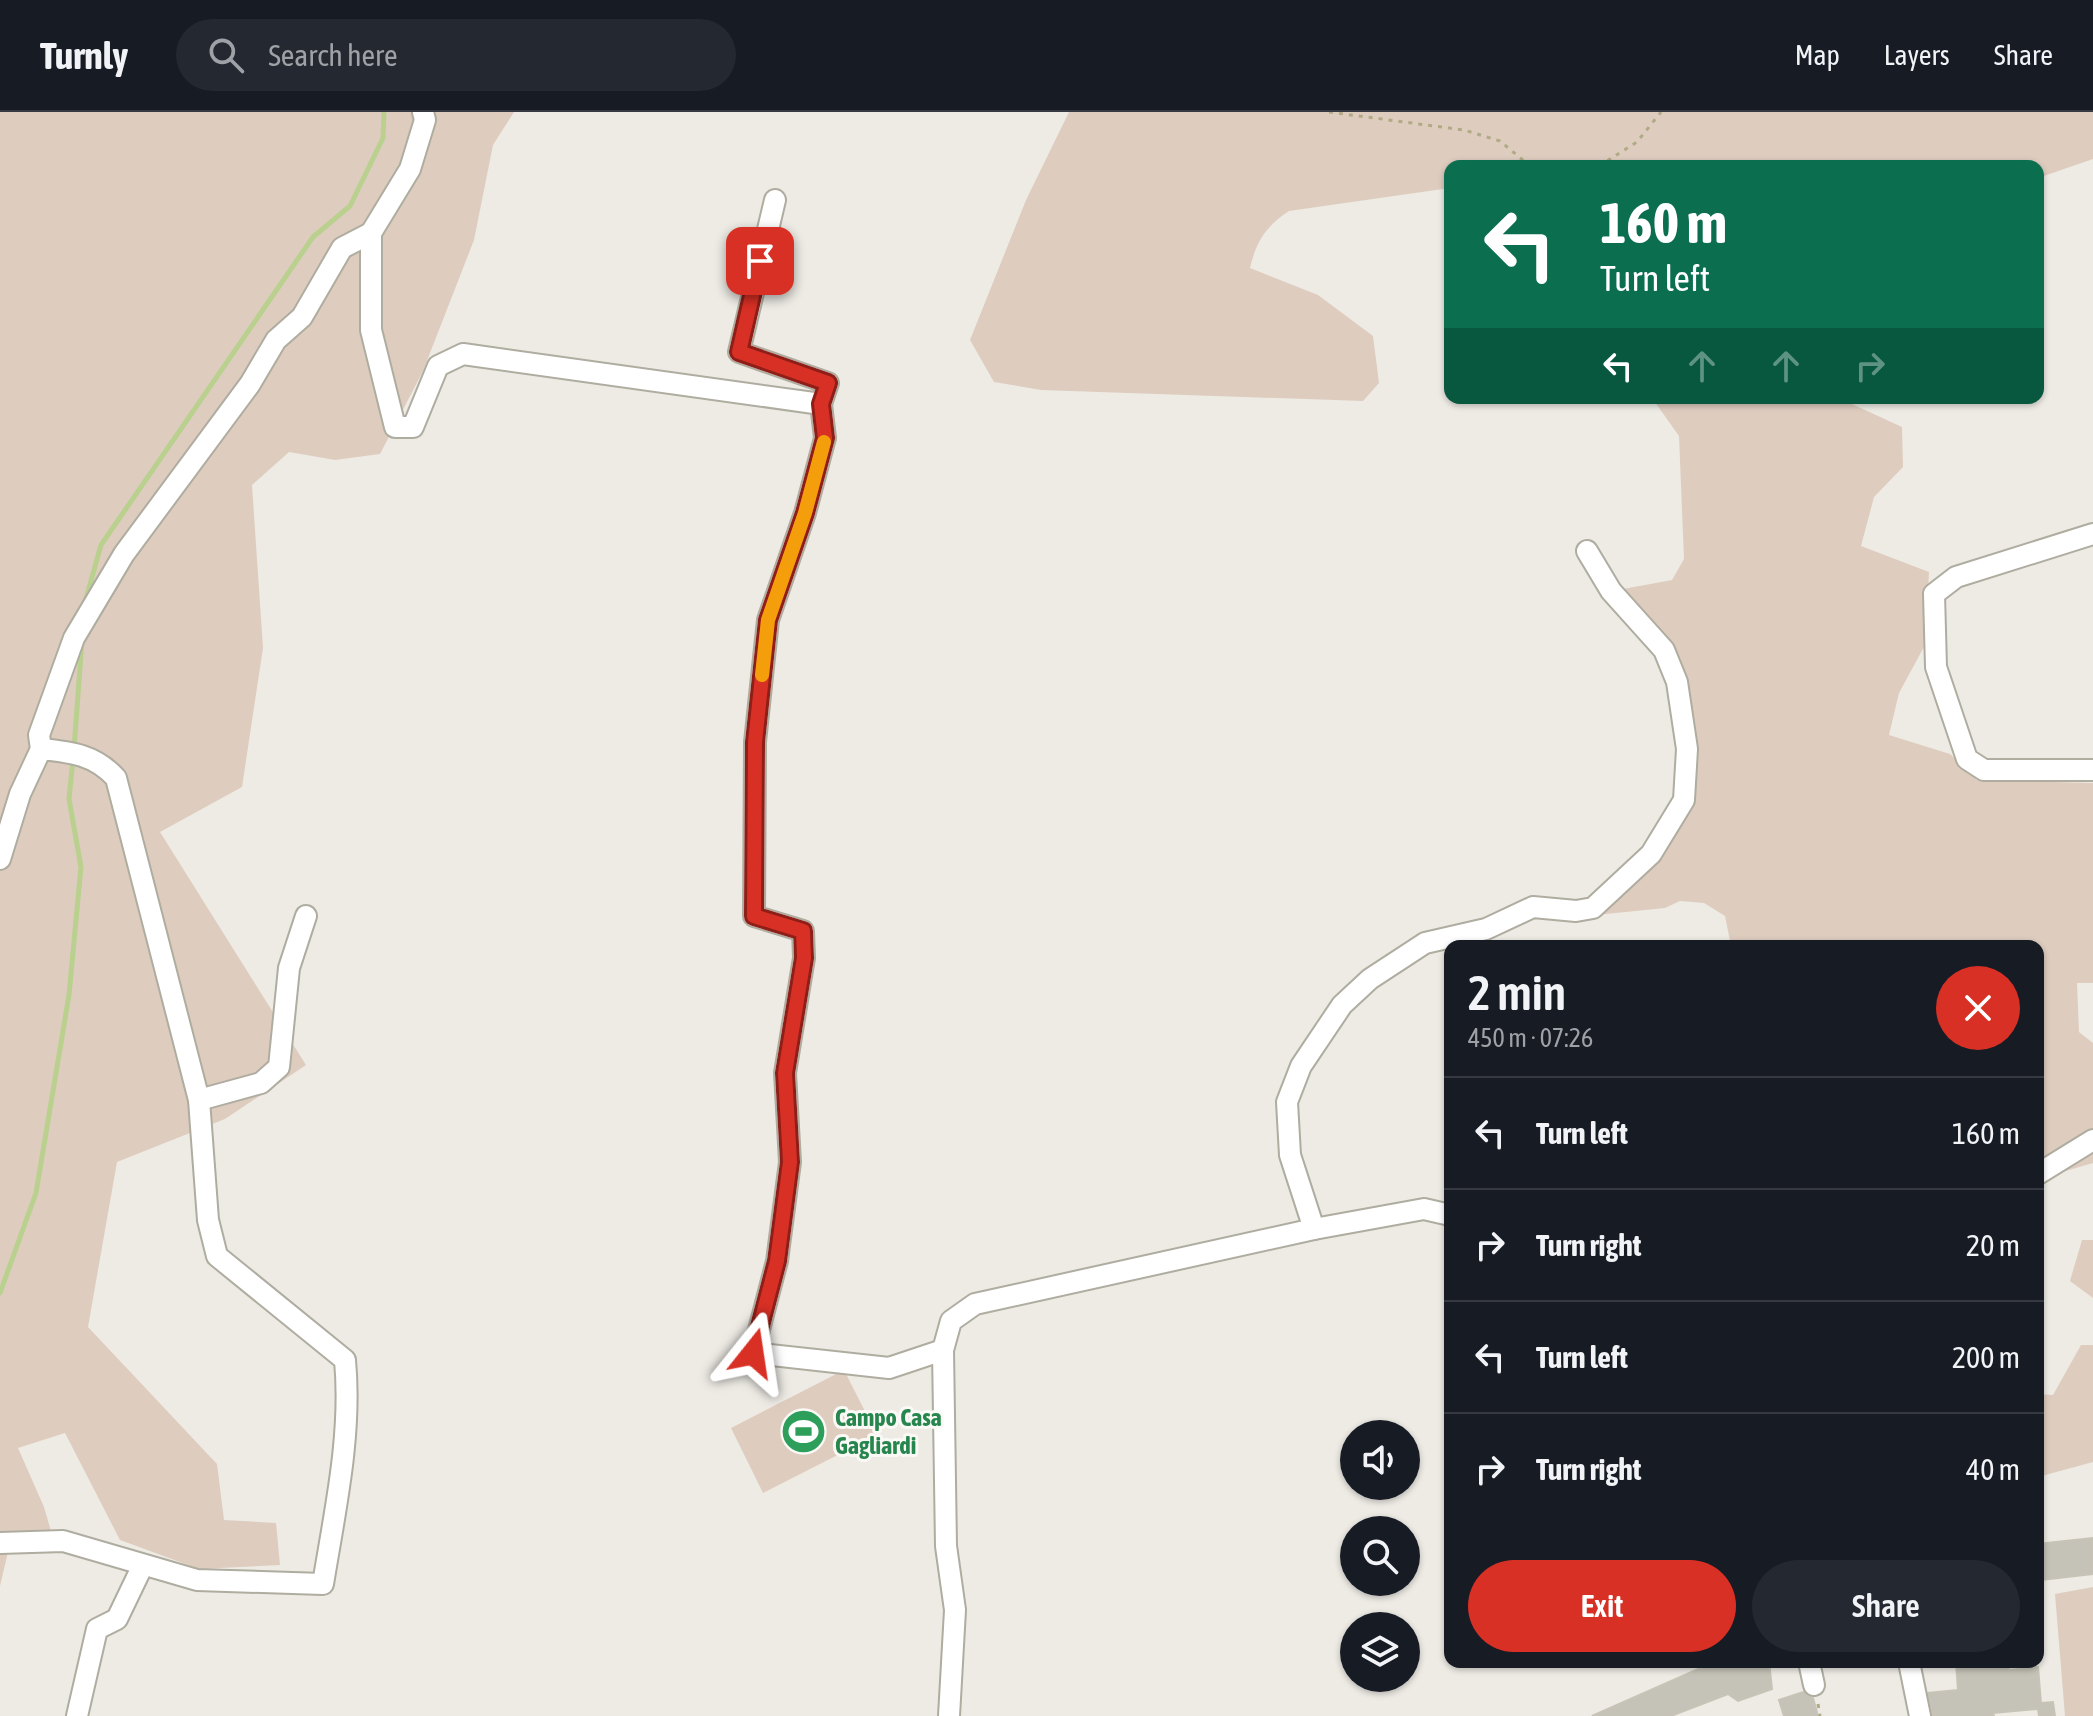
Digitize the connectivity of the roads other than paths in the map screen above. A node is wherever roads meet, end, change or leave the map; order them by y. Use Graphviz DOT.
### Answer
graph roads {
  1 [pos="423,112"];
  2 [pos="775,200"];
  3 [pos="371,233"];
  4 [pos="821,404"];
  5 [pos="2093,534"];
  6 [pos="1587,551"];
  7 [pos="49,750"];
  8 [pos="2093,770"];
  9 [pos="0,859"];
  10 [pos="306,916"];
  11 [pos="199,1100"];
  12 [pos="2093,1140"];
  13 [pos="2044,1170"];
  14 [pos="1444,1214"];
  15 [pos="1314,1229"];
  16 [pos="943,1350"];
  17 [pos="0,1543"];
  18 [pos="142,1567"];
  19 [pos="1810,1668"];
  20 [pos="1910,1668"];
  21 [pos="1814,1685"];
  22 [pos="77,1716"];
  23 [pos="949,1716"];
  24 [pos="1920,1716"];
  1 -- 3 [label="street"];
  2 -- 4 [label="street"];
  3 -- 4 [label="street"];
  3 -- 7 [label="street"];
  4 -- 16 [label="street"];
  5 -- 8 [label="street"];
  6 -- 15 [label="street"];
  7 -- 9 [label="street"];
  7 -- 11 [label="street"];
  10 -- 11 [label="street"];
  11 -- 18 [label="street"];
  12 -- 13 [label="street"];
  14 -- 15 [label="street"];
  15 -- 16 [label="street"];
  16 -- 23 [label="street"];
  17 -- 18 [label="street"];
  18 -- 22 [label="street"];
  19 -- 21 [label="street"];
  20 -- 24 [label="street"];
}
